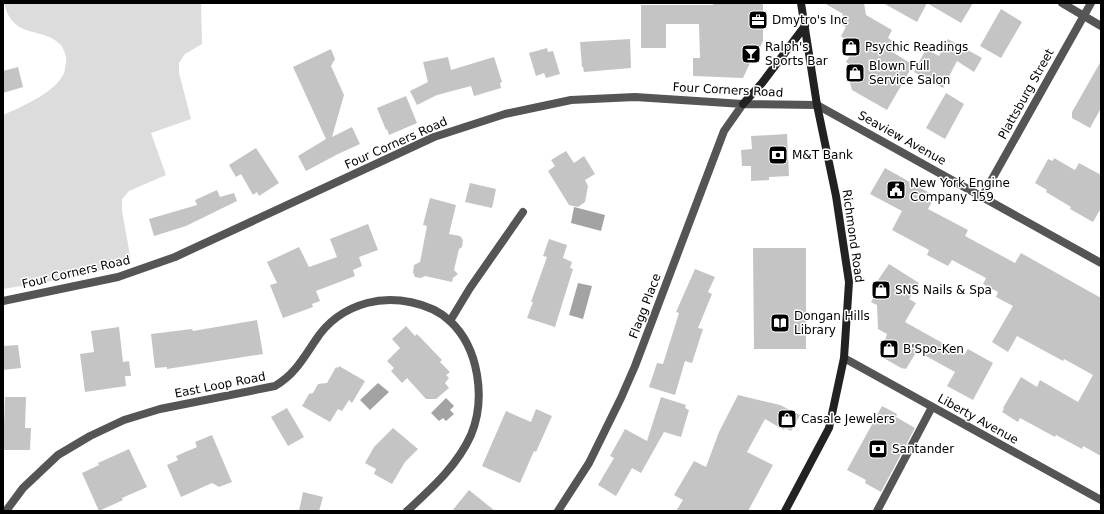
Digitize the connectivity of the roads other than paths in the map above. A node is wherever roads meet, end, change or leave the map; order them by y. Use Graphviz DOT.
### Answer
graph roads {
  1 [pos="801,3"];
  2 [pos="1062,3"];
  3 [pos="1091,3"];
  4 [pos="1084,16"];
  5 [pos="805,26"];
  6 [pos="1101,26"];
  7 [pos="743,104"];
  8 [pos="817,105"];
  9 [pos="982,197"];
  10 [pos="523,212"];
  11 [pos="1101,263"];
  12 [pos="3,301"];
  13 [pos="450,321"];
  14 [pos="844,358"];
  15 [pos="932,407"];
  16 [pos="1101,500"];
  17 [pos="6,511"];
  18 [pos="407,511"];
  19 [pos="558,511"];
  20 [pos="785,511"];
  21 [pos="877,511"];
  1 -- 5 [label="main road, Richmond Road"];
  2 -- 4 [label="street"];
  3 -- 4 [label="street, Plattsburg Street"];
  4 -- 6 [label="street"];
  4 -- 9 [label="street, Plattsburg Street"];
  5 -- 7 [label="main road"];
  5 -- 8 [label="main road, Richmond Road"];
  7 -- 8 [label="street, Four Corners Road"];
  7 -- 12 [label="street, Four Corners Road"];
  7 -- 19 [label="street, Flagg Place"];
  8 -- 9 [label="street, Seaview Avenue"];
  8 -- 14 [label="main road, Richmond Road"];
  9 -- 11 [label="street, Seaview Avenue"];
  10 -- 13 [label="street"];
  13 -- 17 [label="street, East Loop Road"];
  13 -- 18 [label="street, East Loop Road"];
  14 -- 15 [label="street, Liberty Avenue"];
  14 -- 20 [label="main road, Richmond Road"];
  15 -- 16 [label="street, Liberty Avenue"];
  15 -- 21 [label="street"];
}
